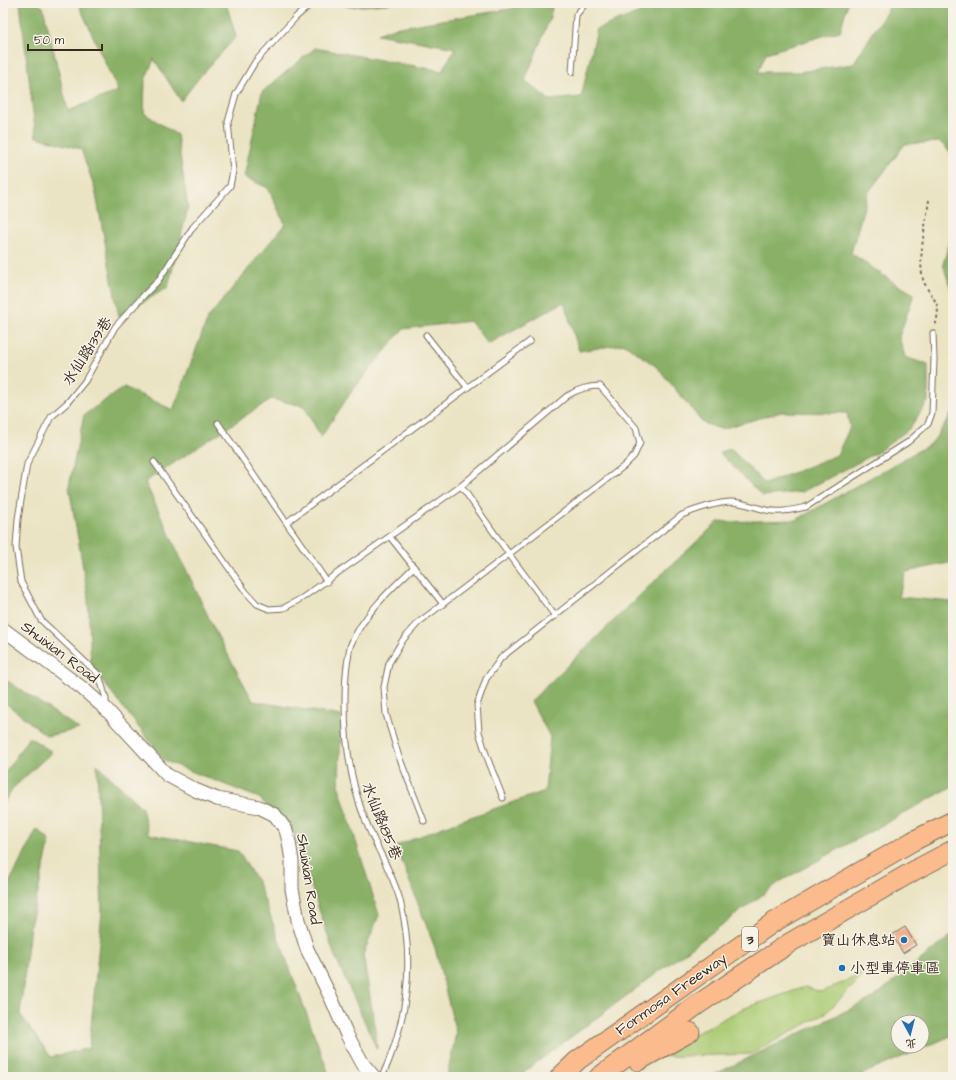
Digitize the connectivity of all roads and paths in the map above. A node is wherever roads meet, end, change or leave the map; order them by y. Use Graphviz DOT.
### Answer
graph roads {
  1 [pos="312,3"];
  2 [pos="586,3"];
  3 [pos="572,72"];
  4 [pos="929,200"];
  5 [pos="933,333"];
  6 [pos="426,335"];
  7 [pos="530,341"];
  8 [pos="467,387"];
  9 [pos="218,423"];
  10 [pos="154,462"];
  11 [pos="461,486"];
  12 [pos="287,522"];
  13 [pos="390,537"];
  14 [pos="509,554"];
  15 [pos="414,567"];
  16 [pos="327,582"];
  17 [pos="443,604"];
  18 [pos="554,616"];
  19 [pos="3,629"];
  20 [pos="106,709"];
  21 [pos="503,798"];
  22 [pos="424,821"];
  23 [pos="953,821"];
  24 [pos="953,850"];
  25 [pos="690,1032"];
  26 [pos="374,1077"];
  27 [pos="382,1077"];
  28 [pos="560,1077"];
  29 [pos="598,1077"];
  30 [pos="608,1077"];
  1 -- 20 [label="lane, 水仙路139巷"];
  2 -- 3 [label="lane"];
  4 -- 5 [label="path"];
  5 -- 18 [label="lane"];
  6 -- 8 [label="lane"];
  7 -- 8 [label="lane"];
  8 -- 12 [label="lane"];
  9 -- 12 [label="lane"];
  10 -- 16 [label="lane"];
  11 -- 13 [label="lane"];
  11 -- 14 [label="lane"];
  11 -- 14 [label="lane"];
  12 -- 16 [label="lane"];
  13 -- 15 [label="lane"];
  13 -- 16 [label="lane"];
  14 -- 17 [label="lane"];
  14 -- 18 [label="lane"];
  15 -- 17 [label="lane"];
  15 -- 27 [label="lane, 水仙路185巷"];
  17 -- 22 [label="lane"];
  18 -- 21 [label="lane"];
  19 -- 20 [label="street, Shuixian Road"];
  20 -- 26 [label="street, Shuixian Road"];
  23 -- 28 [label="highway, Formosa Freeway / 3"];
  24 -- 29 [label="highway, Formosa Freeway / 3"];
  25 -- 30 [label="highway"];
}
